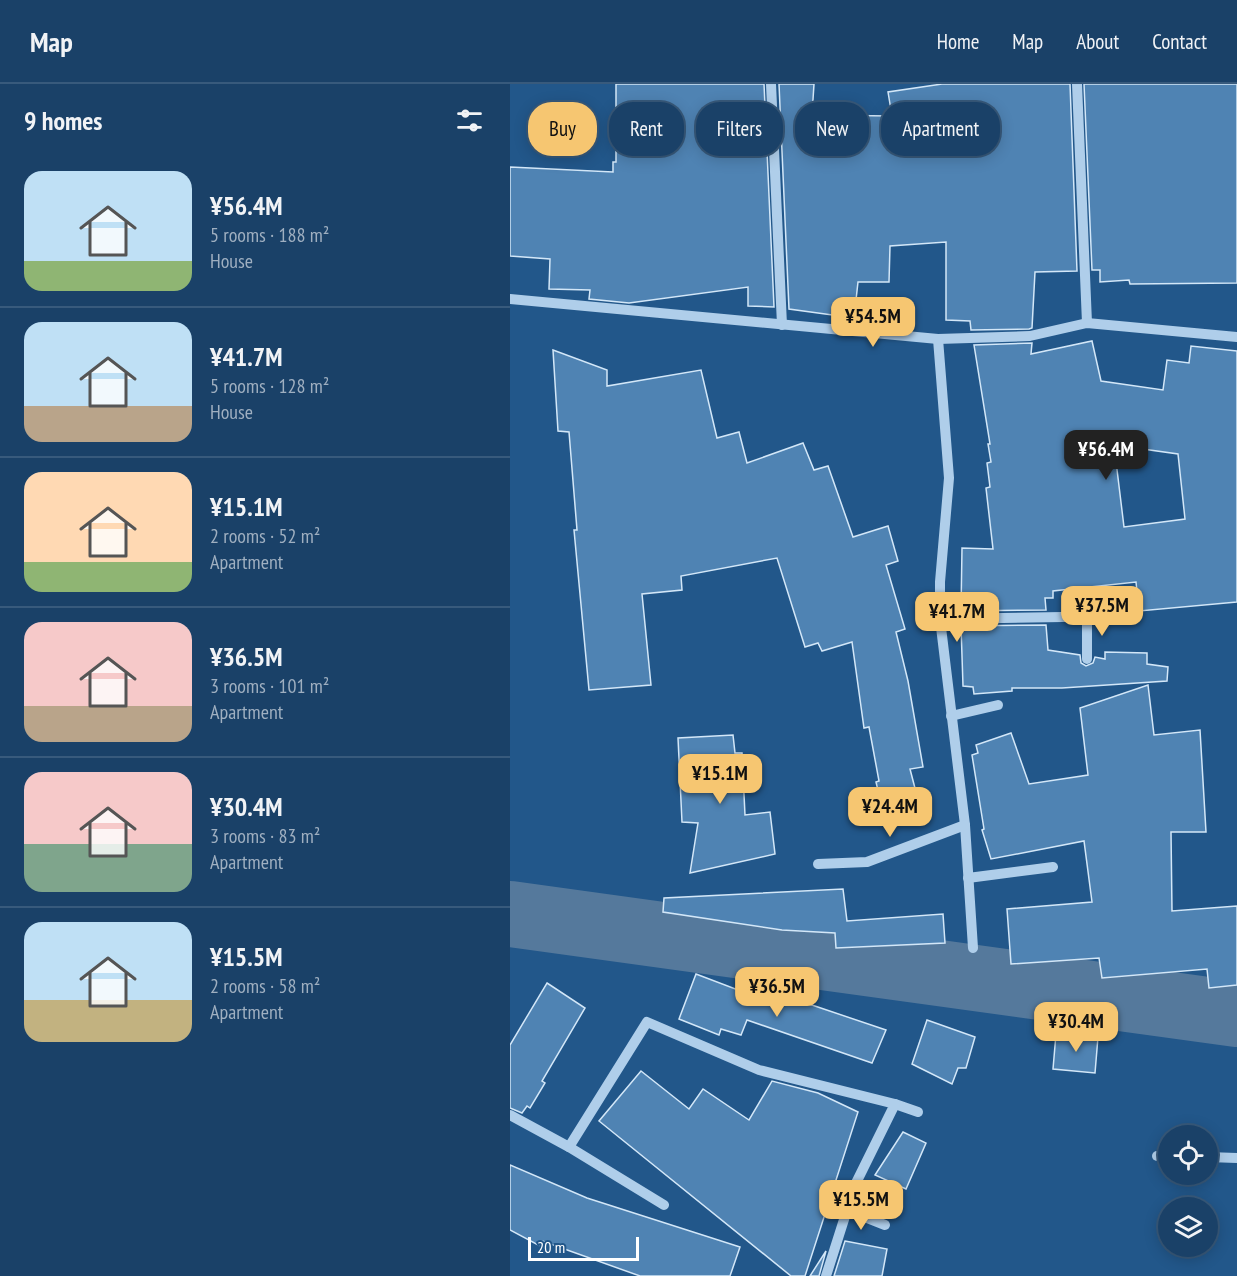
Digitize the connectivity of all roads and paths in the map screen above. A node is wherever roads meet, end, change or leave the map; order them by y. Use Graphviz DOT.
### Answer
graph roads {
  1 [pos="771,84"];
  2 [pos="1077,84"];
  3 [pos="510,299"];
  4 [pos="1088,323"];
  5 [pos="782,325"];
  6 [pos="1237,337"];
  7 [pos="938,339"];
  8 [pos="1087,616"];
  9 [pos="1125,616"];
  10 [pos="940,619"];
  11 [pos="1087,659"];
  12 [pos="998,705"];
  13 [pos="951,716"];
  14 [pos="965,825"];
  15 [pos="818,864"];
  16 [pos="1053,867"];
  17 [pos="968,878"];
  18 [pos="973,948"];
  19 [pos="895,1104"];
  20 [pos="918,1112"];
  21 [pos="510,1115"];
  22 [pos="569,1147"];
  23 [pos="1218,1157"];
  24 [pos="1237,1158"];
  25 [pos="664,1205"];
  26 [pos="847,1210"];
  27 [pos="885,1225"];
  28 [pos="826,1276"];
  1 -- 5 [label="street"];
  2 -- 4 [label="street"];
  3 -- 5 [label="street"];
  4 -- 6 [label="street"];
  4 -- 7 [label="street"];
  5 -- 7 [label="street"];
  7 -- 10 [label="street"];
  8 -- 9 [label="street"];
  8 -- 10 [label="street"];
  8 -- 11 [label="street"];
  10 -- 13 [label="street"];
  12 -- 13 [label="street"];
  13 -- 14 [label="street"];
  14 -- 15 [label="street"];
  14 -- 17 [label="street"];
  16 -- 17 [label="street"];
  17 -- 18 [label="street"];
  19 -- 20 [label="street"];
  19 -- 22 [label="street"];
  19 -- 26 [label="street"];
  21 -- 22 [label="street"];
  22 -- 25 [label="street"];
  23 -- 24 [label="street"];
  26 -- 27 [label="street"];
  26 -- 28 [label="street"];
}
